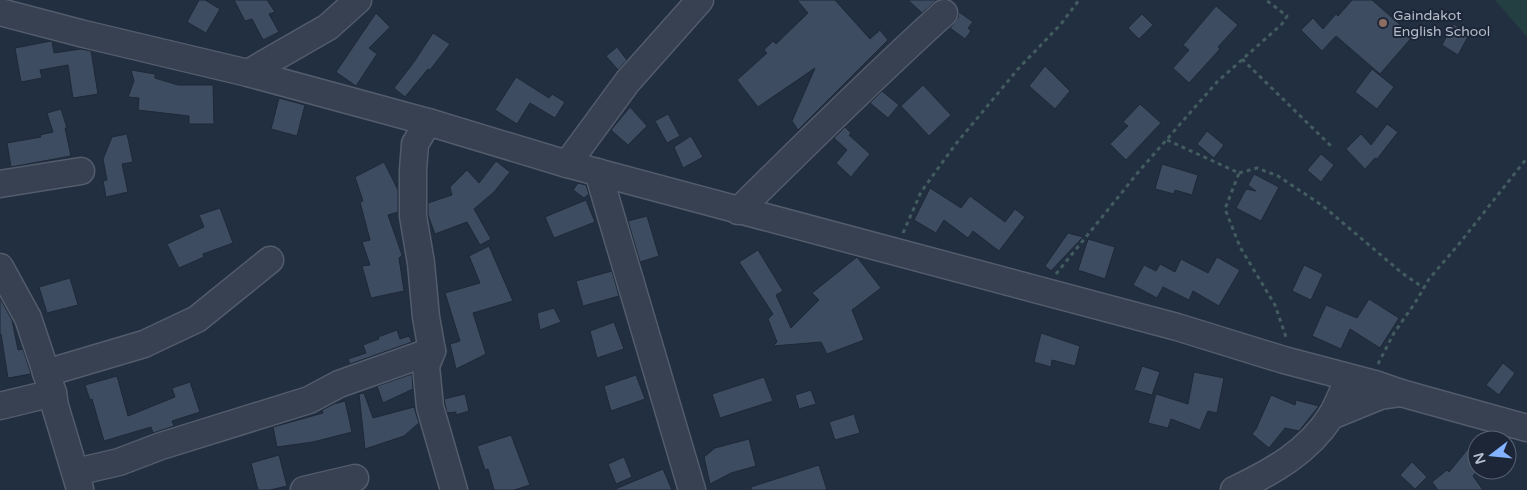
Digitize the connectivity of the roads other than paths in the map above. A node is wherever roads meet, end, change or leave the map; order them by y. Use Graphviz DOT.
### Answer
graph roads {
  1 [pos="358,0"];
  2 [pos="700,0"];
  3 [pos="0,12"];
  4 [pos="944,13"];
  5 [pos="248,73"];
  6 [pos="428,122"];
  7 [pos="567,164"];
  8 [pos="81,171"];
  9 [pos="598,172"];
  10 [pos="0,184"];
  11 [pos="738,210"];
  12 [pos="270,260"];
  13 [pos="0,267"];
  14 [pos="432,351"];
  15 [pos="1349,378"];
  16 [pos="50,383"];
  17 [pos="1400,393"];
  18 [pos="0,406"];
  19 [pos="1331,416"];
  20 [pos="1527,428"];
  21 [pos="355,478"];
  22 [pos="78,481"];
  23 [pos="304,490"];
  24 [pos="454,490"];
  25 [pos="692,490"];
  26 [pos="1234,490"];
  1 -- 5 [label="street"];
  2 -- 7 [label="street"];
  3 -- 5 [label="street"];
  4 -- 11 [label="street"];
  5 -- 6 [label="street"];
  6 -- 7 [label="street"];
  6 -- 14 [label="street"];
  7 -- 9 [label="street"];
  8 -- 10 [label="street"];
  9 -- 11 [label="street"];
  9 -- 25 [label="street"];
  11 -- 15 [label="street"];
  12 -- 16 [label="street"];
  13 -- 16 [label="street"];
  14 -- 22 [label="street"];
  14 -- 24 [label="street"];
  15 -- 17 [label="street"];
  15 -- 19 [label="street"];
  16 -- 18 [label="street"];
  16 -- 22 [label="street"];
  17 -- 19 [label="street"];
  17 -- 20 [label="street"];
  19 -- 26 [label="street"];
  21 -- 23 [label="street"];
}
